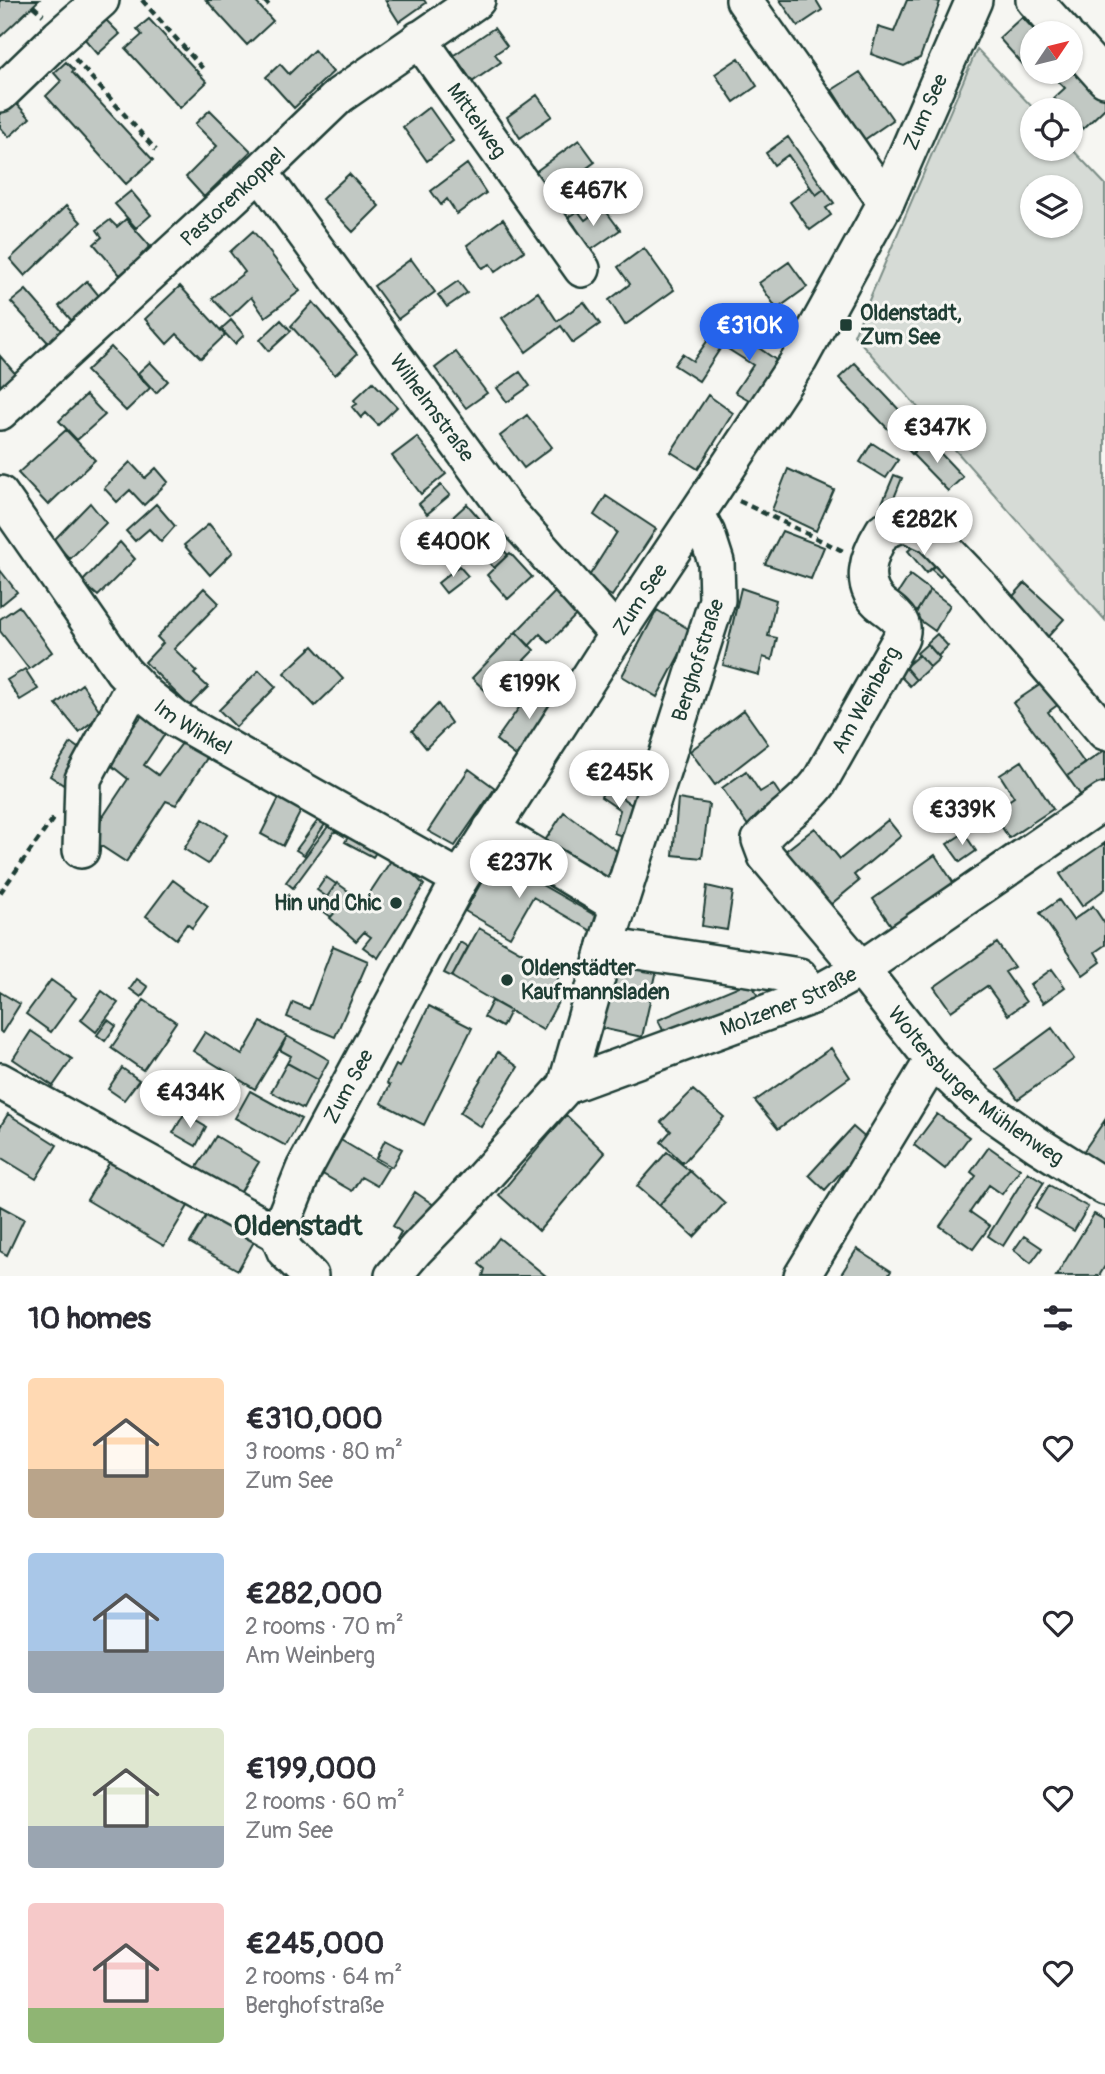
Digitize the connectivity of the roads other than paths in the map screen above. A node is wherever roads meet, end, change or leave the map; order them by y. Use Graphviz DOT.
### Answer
graph roads {
  1 [pos="101,0"];
  2 [pos="477,0"];
  3 [pos="744,0"];
  4 [pos="974,0"];
  5 [pos="1034,0"];
  6 [pos="1053,21"];
  7 [pos="419,39"];
  8 [pos="1083,54"];
  9 [pos="1105,79"];
  10 [pos="0,94"];
  11 [pos="260,172"];
  12 [pos="886,202"];
  13 [pos="582,269"];
  14 [pos="0,412"];
  15 [pos="0,494"];
  16 [pos="705,501"];
  17 [pos="617,634"];
  18 [pos="135,685"];
  19 [pos="1105,732"];
  20 [pos="1105,802"];
  21 [pos="491,829"];
  22 [pos="80,850"];
  23 [pos="460,879"];
  24 [pos="619,906"];
  25 [pos="606,946"];
  26 [pos="861,969"];
  27 [pos="812,996"];
  28 [pos="933,1060"];
  29 [pos="0,1081"];
  30 [pos="566,1086"];
  31 [pos="1105,1187"];
  32 [pos="278,1234"];
  33 [pos="310,1276"];
  34 [pos="393,1276"];
  35 [pos="802,1276"];
  1 -- 10 [label="street"];
  2 -- 7 [label="street, Pastorenkoppel"];
  3 -- 12 [label="street"];
  4 -- 12 [label="street, Zum See"];
  5 -- 6 [label="street"];
  7 -- 11 [label="street, Pastorenkoppel"];
  7 -- 13 [label="street, Mittelweg"];
  8 -- 9 [label="street"];
  11 -- 14 [label="street, Pastorenkoppel"];
  11 -- 17 [label="street, Wilhelmstraße"];
  12 -- 16 [label="street, Zum See"];
  15 -- 18 [label="street, Im Winkel"];
  16 -- 17 [label="street, Zum See"];
  16 -- 24 [label="street, Berghofstraße"];
  17 -- 21 [label="street, Zum See"];
  18 -- 22 [label="street"];
  18 -- 23 [label="street, Im Winkel"];
  19 -- 26 [label="street, Am Weinberg"];
  20 -- 26 [label="street, Molzener Straße"];
  21 -- 23 [label="street, Zum See"];
  21 -- 24 [label="street"];
  23 -- 32 [label="street, Zum See"];
  24 -- 25 [label="street, Berghofstraße"];
  25 -- 27 [label="street"];
  25 -- 30 [label="street, Berghofstraße"];
  26 -- 27 [label="street, Molzener Straße"];
  26 -- 28 [label="street, Woltersburger Mühlenweg"];
  27 -- 30 [label="street, Molzener Straße"];
  28 -- 31 [label="street, Woltersburger Mühlenweg"];
  28 -- 35 [label="street"];
  29 -- 32 [label="street"];
  30 -- 34 [label="street, Molzener Straße"];
  32 -- 33 [label="street"];
}
